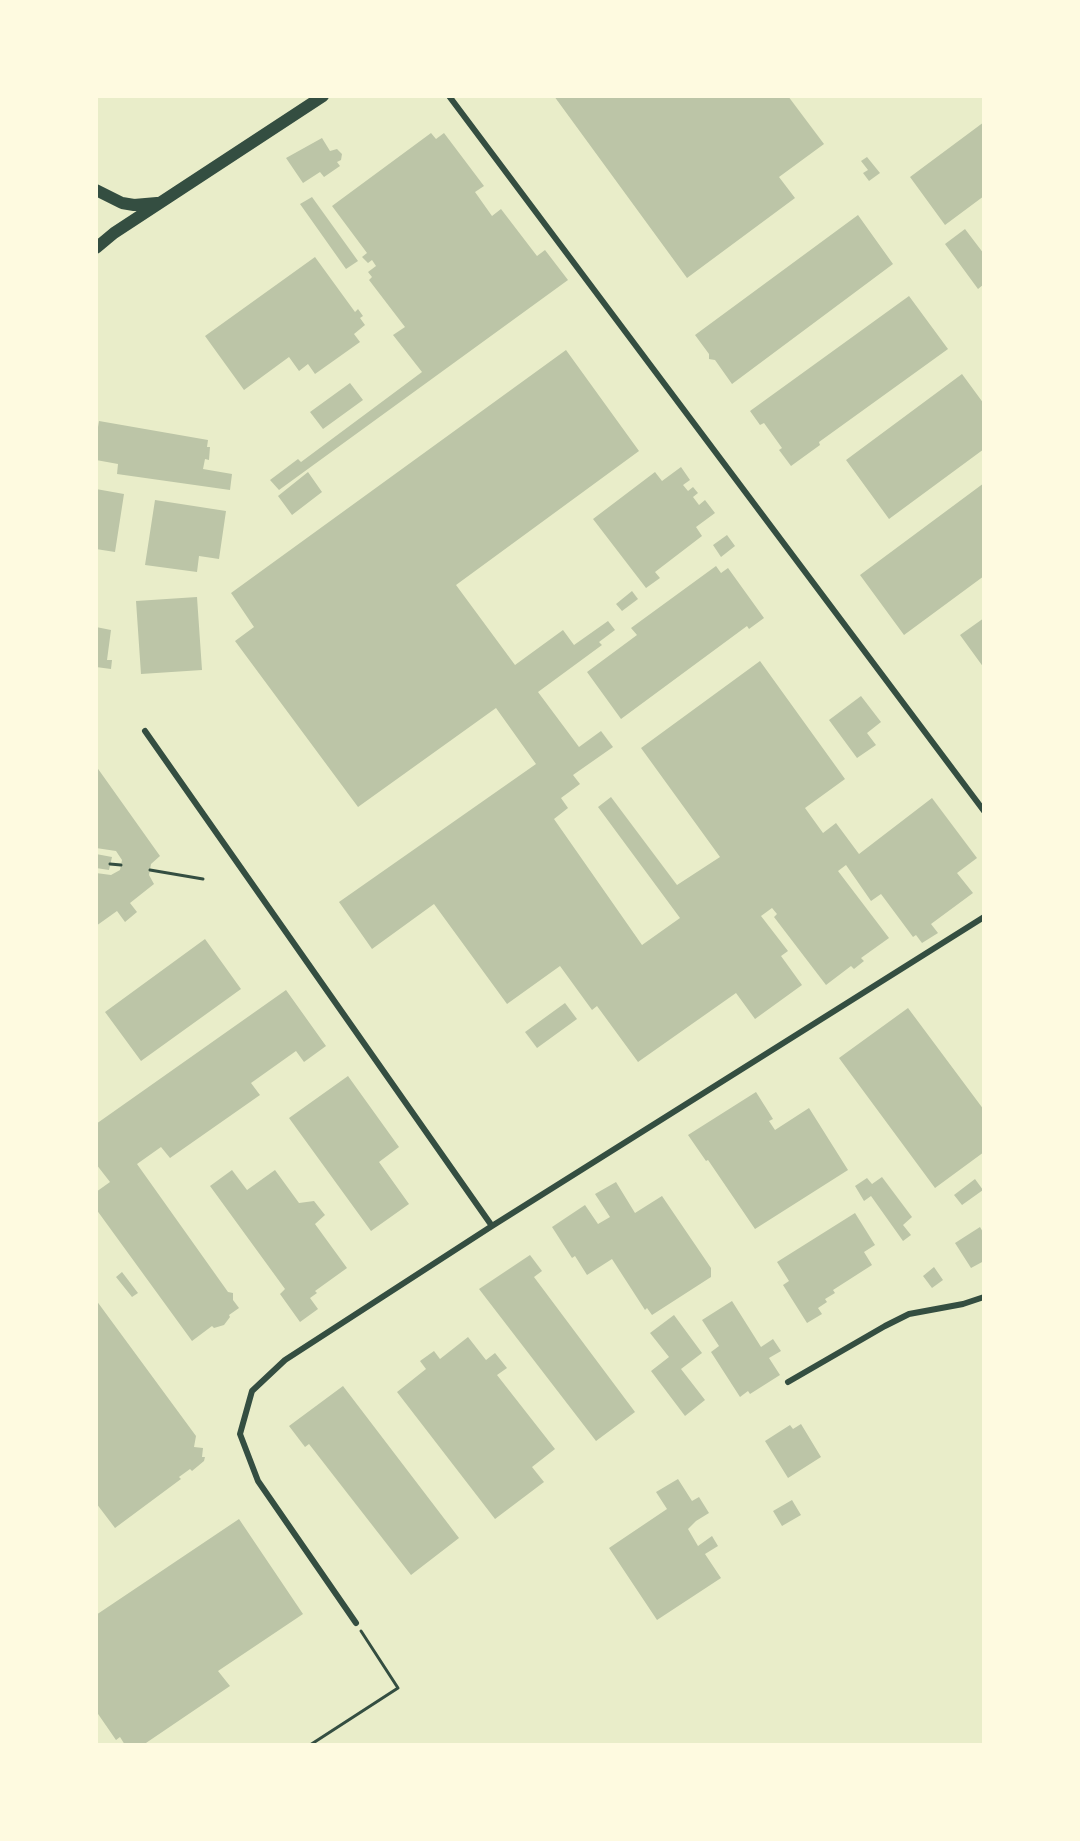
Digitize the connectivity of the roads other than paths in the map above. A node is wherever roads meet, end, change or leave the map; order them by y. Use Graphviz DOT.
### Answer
graph roads {
  1 [pos="323,96"];
  2 [pos="449,96"];
  3 [pos="96,190"];
  4 [pos="164,201"];
  5 [pos="96,248"];
  6 [pos="146,731"];
  7 [pos="984,811"];
  8 [pos="984,917"];
  9 [pos="492,1226"];
  10 [pos="984,1297"];
  11 [pos="789,1382"];
  12 [pos="356,1623"];
  1 -- 4 [label="main road"];
  2 -- 7 [label="street"];
  3 -- 4 [label="main road"];
  4 -- 5 [label="main road"];
  6 -- 9 [label="street"];
  8 -- 9 [label="street"];
  9 -- 12 [label="street"];
  10 -- 11 [label="street"];
}
